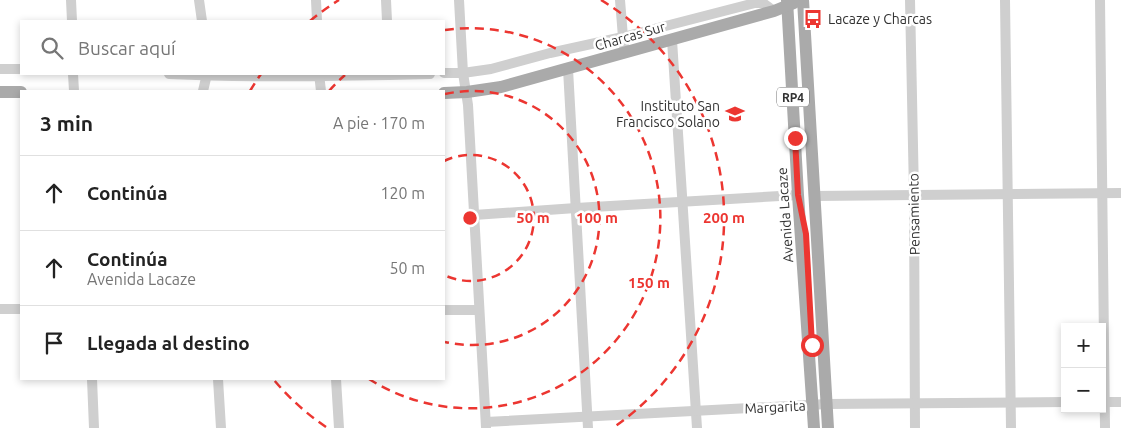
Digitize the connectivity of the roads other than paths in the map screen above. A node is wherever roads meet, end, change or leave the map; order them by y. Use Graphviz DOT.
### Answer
graph roads {
  1 [pos="71,0"];
  2 [pos="200,0"];
  3 [pos="316,0"];
  4 [pos="386,0"];
  5 [pos="459,0"];
  6 [pos="620,0"];
  7 [pos="801,0"];
  8 [pos="910,0"];
  9 [pos="1006,0"];
  10 [pos="1100,0"];
  11 [pos="787,3"];
  12 [pos="774,11"];
  13 [pos="72,20"];
  14 [pos="202,20"];
  15 [pos="317,20"];
  16 [pos="387,20"];
  17 [pos="622,37"];
  18 [pos="672,40"];
  19 [pos="625,53"];
  20 [pos="0,69"];
  21 [pos="20,69"];
  22 [pos="568,69"];
  23 [pos="445,73"];
  24 [pos="463,73"];
  25 [pos="73,75"];
  26 [pos="208,75"];
  27 [pos="319,75"];
  28 [pos="74,90"];
  29 [pos="202,90"];
  30 [pos="320,90"];
  31 [pos="0,92"];
  32 [pos="20,92"];
  33 [pos="466,92"];
  34 [pos="445,93"];
  35 [pos="1121,192"];
  36 [pos="1102,193"];
  37 [pos="914,194"];
  38 [pos="1008,194"];
  39 [pos="798,195"];
  40 [pos="814,196"];
  41 [pos="683,202"];
  42 [pos="576,208"];
  43 [pos="474,215"];
  44 [pos="0,309"];
  45 [pos="20,309"];
  46 [pos="445,310"];
  47 [pos="479,310"];
  48 [pos="1104,368"];
  49 [pos="92,380"];
  50 [pos="218,380"];
  51 [pos="336,380"];
  52 [pos="1061,402"];
  53 [pos="1106,402"];
  54 [pos="1121,402"];
  55 [pos="915,403"];
  56 [pos="1010,403"];
  57 [pos="827,404"];
  58 [pos="812,405"];
  59 [pos="696,411"];
  60 [pos="1104,413"];
  61 [pos="587,417"];
  62 [pos="486,425"];
  63 [pos="94,428"];
  64 [pos="221,428"];
  65 [pos="339,428"];
  66 [pos="588,428"];
  67 [pos="698,428"];
  68 [pos="814,428"];
  69 [pos="828,428"];
  70 [pos="916,428"];
  71 [pos="1010,428"];
  72 [pos="1105,428"];
  1 -- 13 [label="street"];
  2 -- 14 [label="street"];
  3 -- 15 [label="street"];
  4 -- 16 [label="street"];
  5 -- 24 [label="street"];
  6 -- 17 [label="street"];
  7 -- 11 [label="main road, Charcas Sur"];
  7 -- 40 [label="main road, RP4"];
  8 -- 37 [label="street, Pensamiento"];
  9 -- 38 [label="street"];
  10 -- 36 [label="street"];
  11 -- 12 [label="main road, Charcas Sur"];
  11 -- 39 [label="main road, Avenida Lacaze / RP4"];
  12 -- 17 [label="street"];
  12 -- 18 [label="main road, Charcas Sur"];
  17 -- 19 [label="street"];
  17 -- 24 [label="street"];
  18 -- 19 [label="main road, Charcas Sur"];
  18 -- 41 [label="street"];
  19 -- 22 [label="main road, Charcas Sur"];
  20 -- 21 [label="street"];
  22 -- 33 [label="main road, Charcas Sur"];
  22 -- 42 [label="street"];
  23 -- 24 [label="street"];
  24 -- 33 [label="street"];
  25 -- 28 [label="street"];
  26 -- 27 [label="street"];
  26 -- 29 [label="street"];
  27 -- 30 [label="street"];
  31 -- 32 [label="main road"];
  33 -- 34 [label="main road, Charcas Sur"];
  33 -- 43 [label="street"];
  35 -- 36 [label="street"];
  36 -- 38 [label="street"];
  36 -- 48 [label="street"];
  37 -- 38 [label="street"];
  37 -- 40 [label="street"];
  37 -- 55 [label="street, Pensamiento"];
  38 -- 56 [label="street"];
  39 -- 41 [label="street"];
  39 -- 57 [label="main road"];
  39 -- 58 [label="main road, Avenida Lacaze / RP4"];
  40 -- 57 [label="main road, RP4"];
  41 -- 42 [label="street"];
  41 -- 59 [label="street"];
  42 -- 43 [label="street"];
  42 -- 61 [label="street"];
  43 -- 47 [label="street"];
  44 -- 45 [label="street"];
  46 -- 47 [label="street"];
  47 -- 62 [label="street"];
  49 -- 63 [label="street"];
  50 -- 64 [label="street"];
  51 -- 65 [label="street"];
  52 -- 56 [label="street, Margarita"];
  53 -- 54 [label="street"];
  55 -- 56 [label="street, Margarita"];
  55 -- 57 [label="street, Margarita"];
  55 -- 70 [label="street, Pensamiento"];
  56 -- 71 [label="street"];
  57 -- 58 [label="street, Margarita"];
  57 -- 69 [label="main road, RP4"];
  58 -- 59 [label="street, Margarita"];
  58 -- 68 [label="main road, Avenida Lacaze / RP4"];
  59 -- 61 [label="street, Margarita"];
  59 -- 67 [label="street"];
  60 -- 72 [label="street"];
  61 -- 62 [label="street, Margarita"];
  61 -- 66 [label="street"];
}
